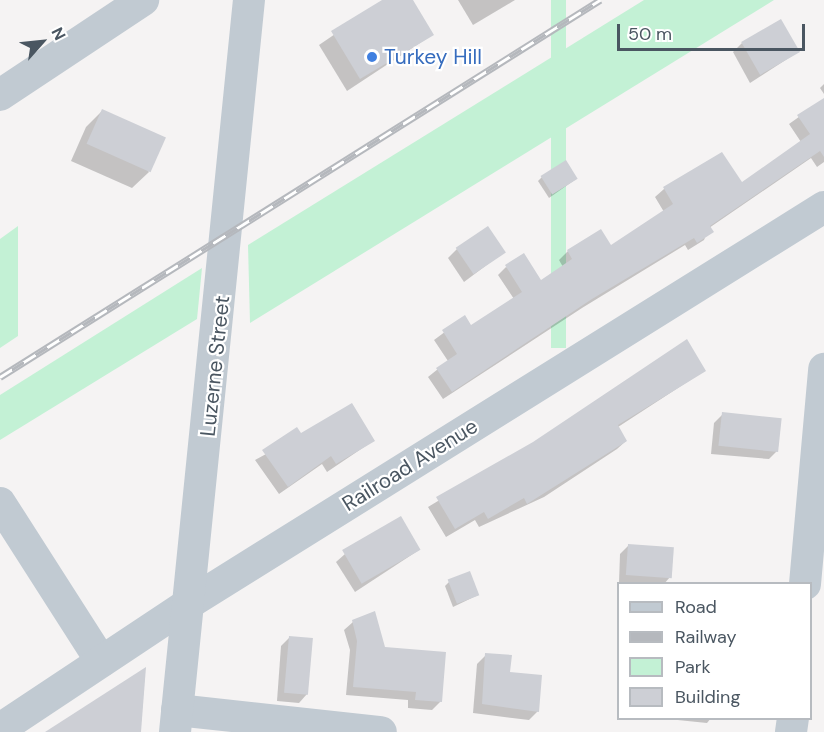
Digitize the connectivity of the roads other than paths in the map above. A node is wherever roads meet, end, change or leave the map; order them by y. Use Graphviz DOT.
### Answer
graph roads {
  1 [pos="143,0"];
  2 [pos="249,0"];
  3 [pos="0,95"];
  4 [pos="824,207"];
  5 [pos="824,369"];
  6 [pos="0,503"];
  7 [pos="805,582"];
  8 [pos="191,602"];
  9 [pos="101,661"];
  10 [pos="176,721"];
  11 [pos="0,729"];
  12 [pos="381,732"];
  1 -- 3 [label="street"];
  2 -- 8 [label="street, Luzerne Street"];
  4 -- 8 [label="street, Railroad Avenue"];
  5 -- 7 [label="street"];
  6 -- 9 [label="street"];
  8 -- 9 [label="street, Railroad Avenue"];
  8 -- 10 [label="street, Luzerne Street"];
  9 -- 11 [label="street, Railroad Avenue"];
  10 -- 12 [label="street"];
}
